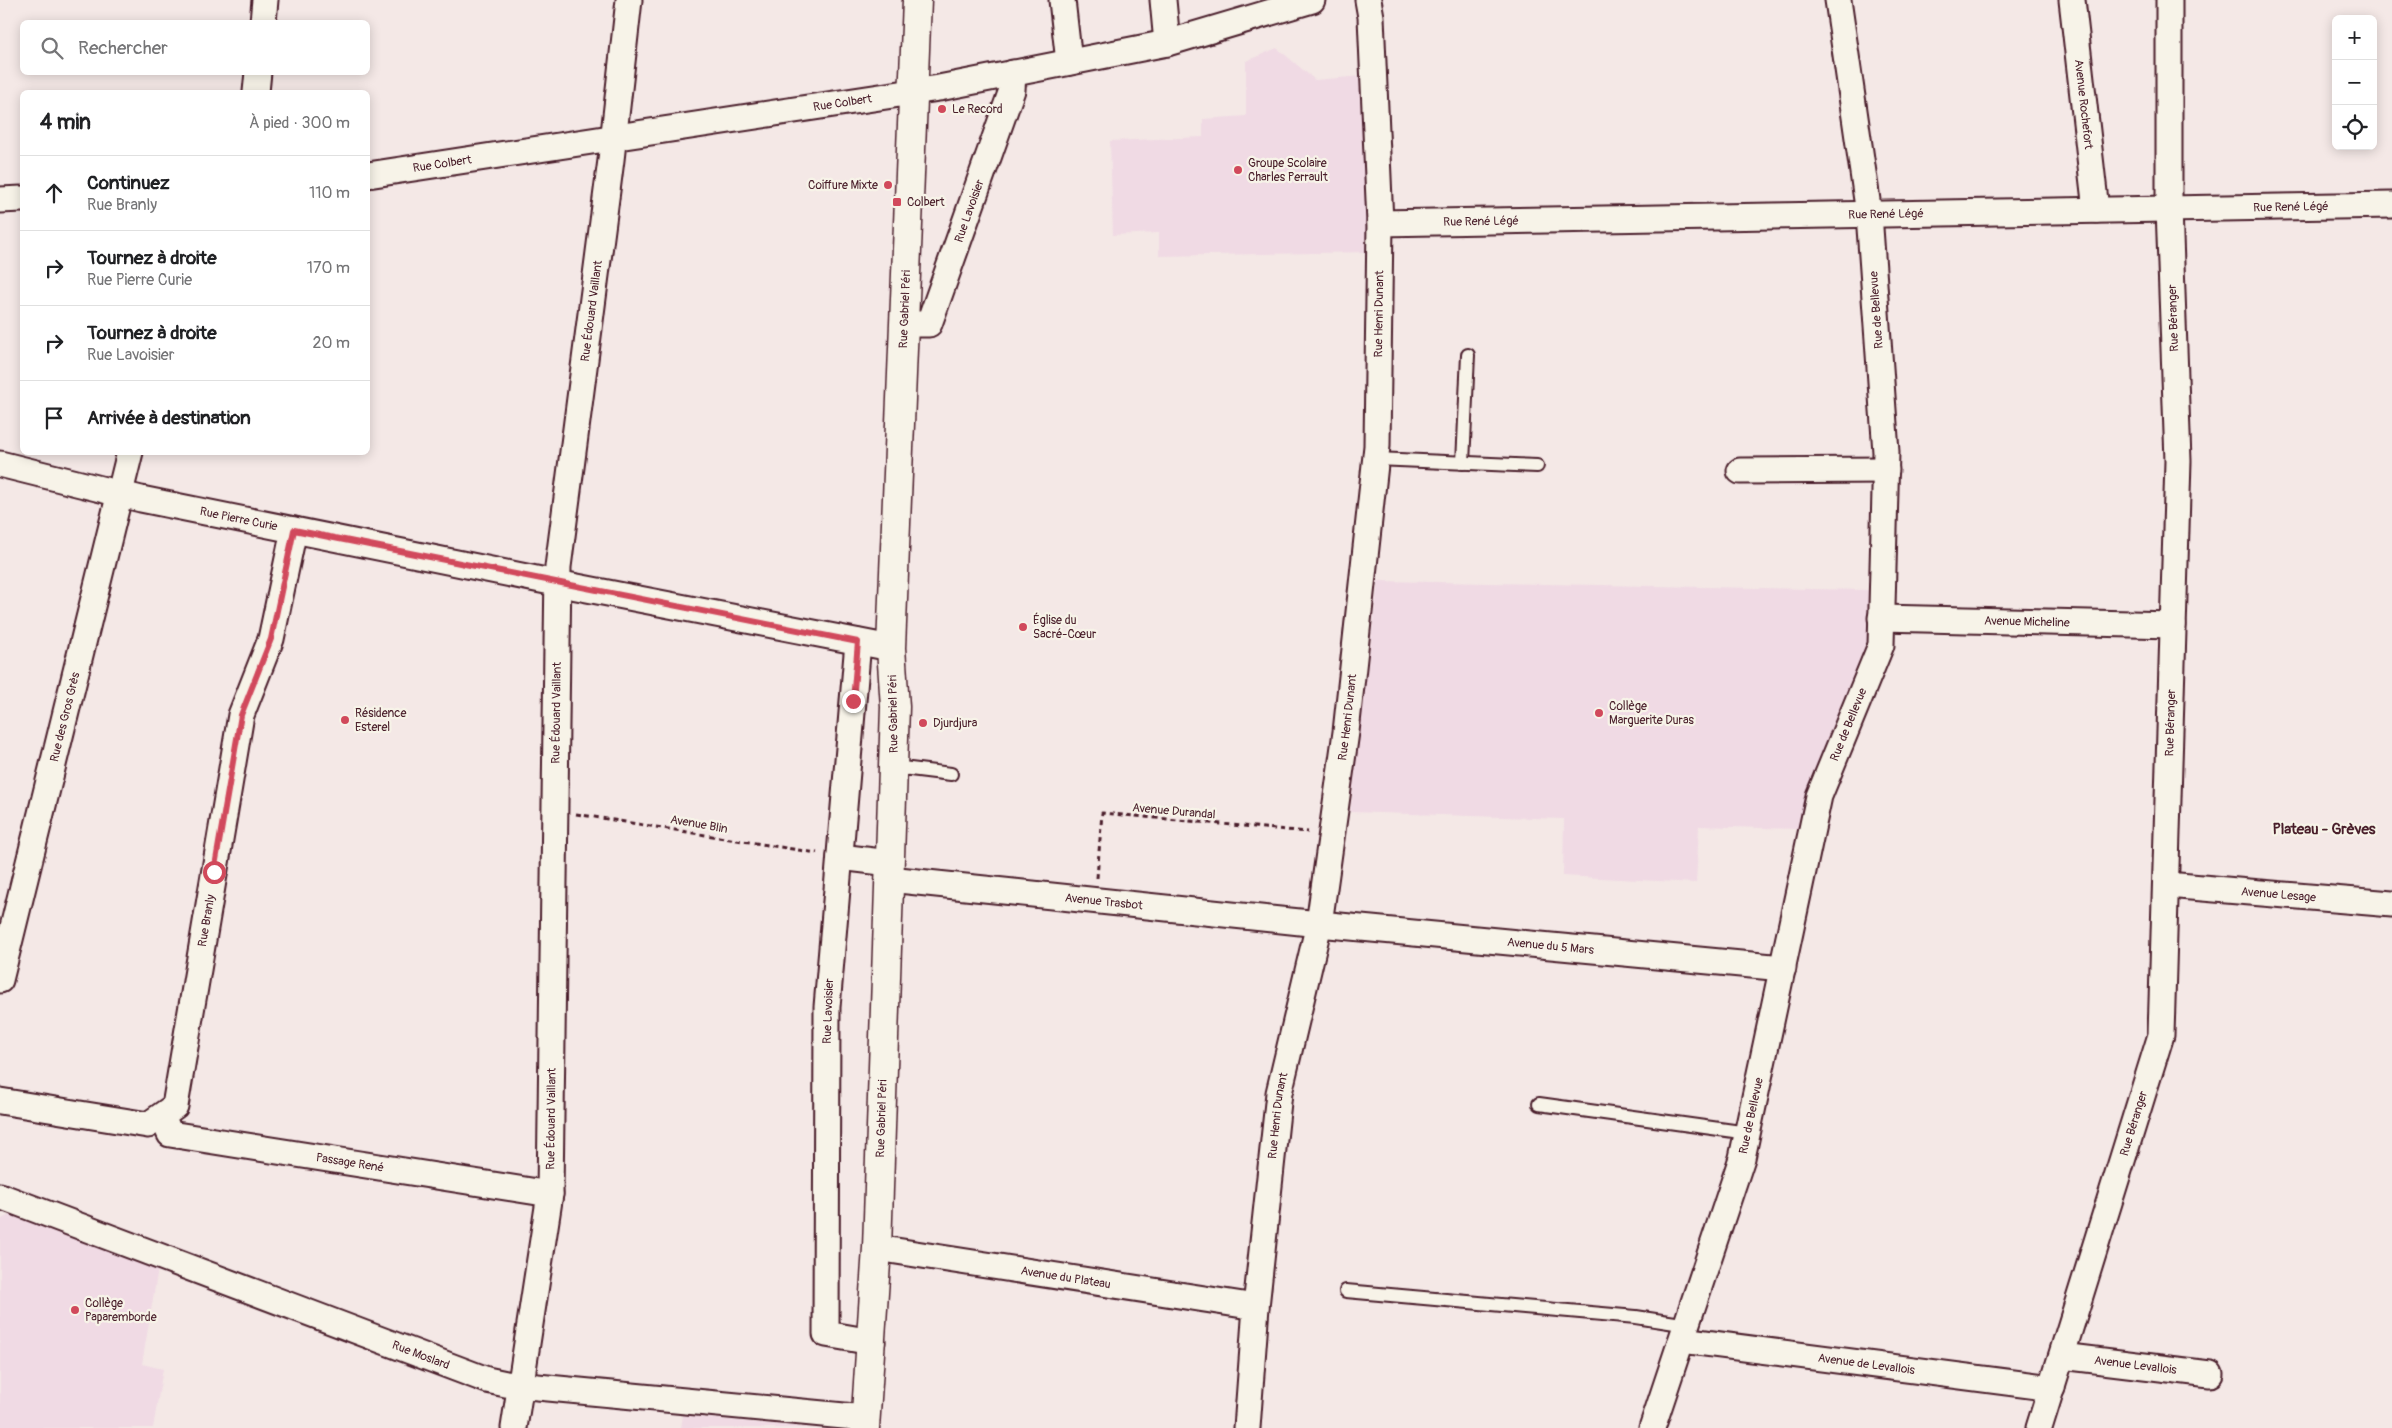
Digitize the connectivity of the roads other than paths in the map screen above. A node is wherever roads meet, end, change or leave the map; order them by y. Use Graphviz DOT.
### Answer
graph roads {
  1 [pos="265,0"];
  2 [pos="629,0"];
  3 [pos="917,0"];
  4 [pos="1062,0"];
  5 [pos="1163,0"];
  6 [pos="1312,0"];
  7 [pos="1368,0"];
  8 [pos="1838,0"];
  9 [pos="2072,0"];
  10 [pos="2169,0"];
  11 [pos="263,20"];
  12 [pos="1168,43"];
  13 [pos="1069,62"];
  14 [pos="1013,73"];
  15 [pos="258,75"];
  16 [pos="256,90"];
  17 [pos="913,92"];
  18 [pos="613,138"];
  19 [pos="370,175"];
  20 [pos="20,199"];
  21 [pos="0,200"];
  22 [pos="2392,205"];
  23 [pos="2168,208"];
  24 [pos="2096,210"];
  25 [pos="1869,214"];
  26 [pos="1380,223"];
  27 [pos="904,324"];
  28 [pos="1468,355"];
  29 [pos="129,455"];
  30 [pos="1376,459"];
  31 [pos="1464,463"];
  32 [pos="0,464"];
  33 [pos="1537,466"];
  34 [pos="1886,470"];
  35 [pos="1740,471"];
  36 [pos="120,494"];
  37 [pos="294,530"];
  38 [pos="557,583"];
  39 [pos="1881,618"];
  40 [pos="2173,625"];
  41 [pos="858,642"];
  42 [pos="891,648"];
  43 [pos="894,767"];
  44 [pos="952,774"];
  45 [pos="840,857"];
  46 [pos="890,871"];
  47 [pos="2166,885"];
  48 [pos="2392,904"];
  49 [pos="1319,924"];
  50 [pos="1783,968"];
  51 [pos="0,980"];
  52 [pos="0,1101"];
  53 [pos="1539,1104"];
  54 [pos="162,1116"];
  55 [pos="1748,1133"];
  56 [pos="550,1194"];
  57 [pos="0,1196"];
  58 [pos="877,1248"];
  59 [pos="1346,1291"];
  60 [pos="1256,1307"];
  61 [pos="1685,1332"];
  62 [pos="872,1342"];
  63 [pos="2062,1356"];
  64 [pos="2210,1374"];
  65 [pos="520,1387"];
  66 [pos="2052,1388"];
  67 [pos="865,1423"];
  68 [pos="514,1428"];
  69 [pos="1247,1428"];
  70 [pos="1652,1428"];
  71 [pos="2039,1428"];
  1 -- 11 [label="street"];
  2 -- 18 [label="street, Rue Édouard Vaillant"];
  3 -- 17 [label="main road, Rue Gabriel Péri"];
  4 -- 13 [label="street"];
  5 -- 12 [label="street"];
  6 -- 12 [label="street, Rue Colbert"];
  7 -- 26 [label="street, Rue Henri Dunant"];
  8 -- 25 [label="street, Rue de Bellevue"];
  9 -- 24 [label="street, Avenue Rochefort"];
  10 -- 23 [label="street, Rue Béranger"];
  12 -- 13 [label="street, Rue Colbert"];
  13 -- 14 [label="street, Rue Colbert"];
  14 -- 17 [label="street, Rue Colbert"];
  14 -- 27 [label="street, Rue Lavoisier"];
  15 -- 16 [label="street"];
  17 -- 18 [label="street, Rue Colbert"];
  17 -- 27 [label="main road, Rue Gabriel Péri"];
  18 -- 19 [label="street, Rue Colbert"];
  18 -- 38 [label="street, Rue Édouard Vaillant"];
  20 -- 21 [label="street"];
  22 -- 23 [label="street, Rue René Légé"];
  23 -- 24 [label="street, Rue René Légé"];
  23 -- 40 [label="street, Rue Béranger"];
  24 -- 25 [label="street, Rue René Légé"];
  25 -- 26 [label="street, Rue René Légé"];
  25 -- 34 [label="street, Rue de Bellevue"];
  26 -- 30 [label="street, Rue Henri Dunant"];
  27 -- 42 [label="main road, Rue Gabriel Péri"];
  28 -- 31 [label="lane"];
  29 -- 36 [label="street, Rue des Gros Grès"];
  30 -- 31 [label="lane"];
  30 -- 49 [label="street, Rue Henri Dunant"];
  31 -- 33 [label="lane"];
  32 -- 36 [label="street, Rue Pierre Curie"];
  34 -- 35 [label="street"];
  34 -- 39 [label="street, Rue de Bellevue"];
  36 -- 37 [label="street, Rue Pierre Curie"];
  36 -- 51 [label="street, Rue des Gros Grès"];
  37 -- 38 [label="street, Rue Pierre Curie"];
  37 -- 54 [label="street, Rue Branly"];
  38 -- 41 [label="street, Rue Pierre Curie"];
  38 -- 56 [label="street, Rue Édouard Vaillant"];
  39 -- 40 [label="street, Avenue Micheline"];
  39 -- 50 [label="street, Rue de Bellevue"];
  40 -- 47 [label="street, Rue Béranger"];
  41 -- 42 [label="street, Rue Pierre Curie"];
  41 -- 45 [label="street, Rue Lavoisier"];
  42 -- 43 [label="main road, Rue Gabriel Péri"];
  43 -- 44 [label="lane"];
  43 -- 46 [label="main road, Rue Gabriel Péri"];
  45 -- 46 [label="street, Avenue Trasbot"];
  45 -- 62 [label="street, Rue Lavoisier"];
  46 -- 49 [label="street, Avenue Trasbot"];
  46 -- 58 [label="main road, Rue Gabriel Péri"];
  47 -- 48 [label="street, Avenue Lesage"];
  47 -- 63 [label="street, Rue Béranger"];
  49 -- 50 [label="street, Avenue du 5 Mars"];
  49 -- 60 [label="street, Rue Henri Dunant"];
  50 -- 55 [label="street, Rue de Bellevue"];
  52 -- 54 [label="street"];
  53 -- 55 [label="lane"];
  54 -- 56 [label="street, Passage René"];
  55 -- 61 [label="street, Rue de Bellevue"];
  56 -- 65 [label="street, Rue Édouard Vaillant"];
  57 -- 65 [label="street, Rue Moslard"];
  58 -- 60 [label="street, Avenue du Plateau"];
  58 -- 62 [label="main road, Rue Gabriel Péri"];
  59 -- 61 [label="lane"];
  60 -- 69 [label="street, Rue Henri Dunant"];
  61 -- 66 [label="street, Avenue de Levallois"];
  61 -- 70 [label="street, Rue de Bellevue"];
  62 -- 67 [label="main road, Rue Gabriel Péri"];
  63 -- 64 [label="street, Avenue Levallois"];
  63 -- 66 [label="street, Rue Béranger"];
  65 -- 67 [label="street, Rue Moslard"];
  65 -- 68 [label="street, Rue Édouard Vaillant"];
  66 -- 71 [label="street, Rue Béranger"];
}
